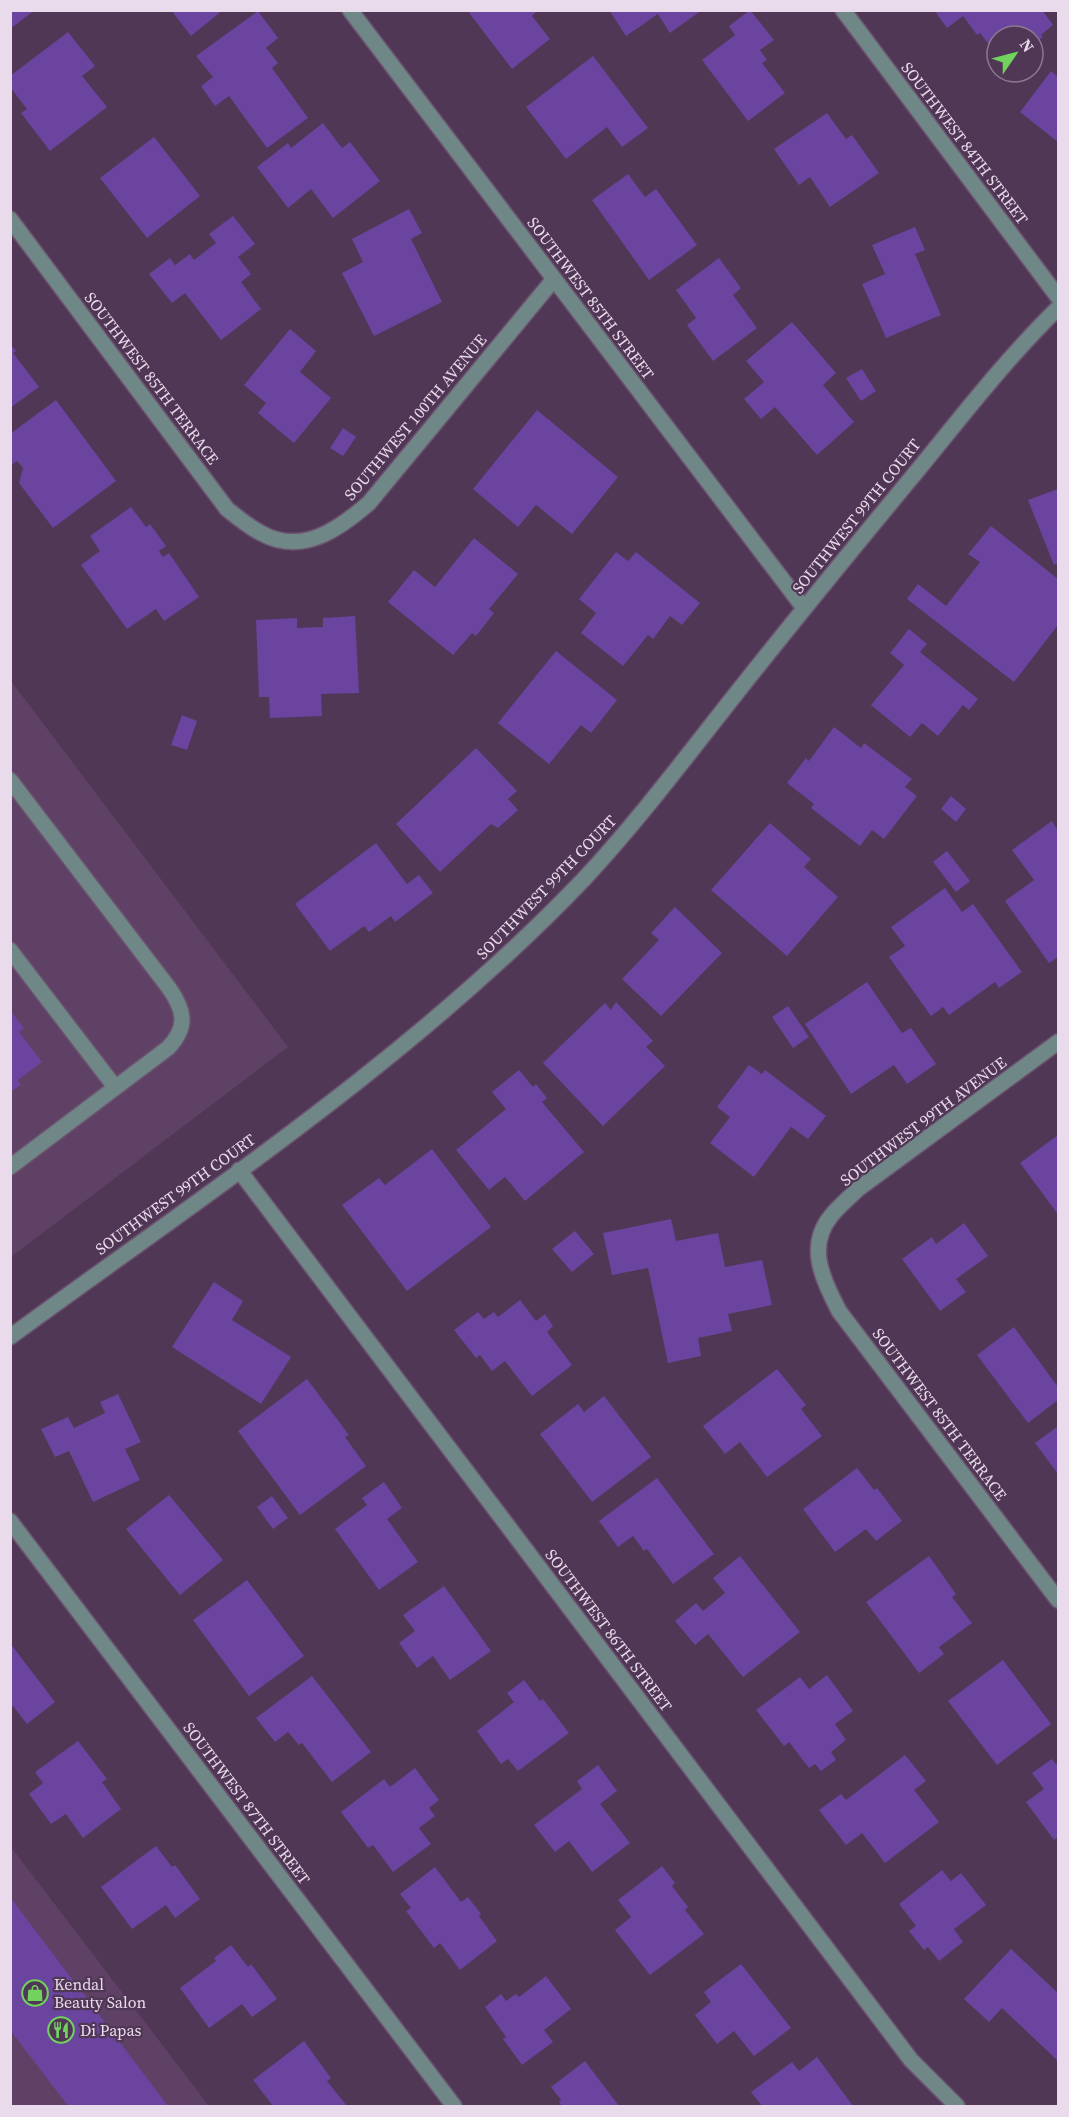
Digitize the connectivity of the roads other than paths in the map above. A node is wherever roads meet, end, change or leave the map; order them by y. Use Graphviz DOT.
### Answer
graph roads {
  1 [pos="350,10"];
  2 [pos="843,10"];
  3 [pos="10,219"];
  4 [pos="554,279"];
  5 [pos="1059,297"];
  6 [pos="1059,308"];
  7 [pos="279,540"];
  8 [pos="804,608"];
  9 [pos="10,780"];
  10 [pos="10,950"];
  11 [pos="1059,1042"];
  12 [pos="115,1087"];
  13 [pos="10,1167"];
  14 [pos="239,1170"];
  15 [pos="818,1238"];
  16 [pos="10,1337"];
  17 [pos="10,1521"];
  18 [pos="1059,1600"];
  19 [pos="454,2106"];
  20 [pos="957,2106"];
  1 -- 4 [label="street, SOUTHWEST 85TH STREET"];
  2 -- 5 [label="street, SOUTHWEST 84TH STREET"];
  3 -- 7 [label="street, SOUTHWEST 85TH TERRACE"];
  4 -- 7 [label="street, SOUTHWEST 100TH AVENUE"];
  4 -- 8 [label="street, SOUTHWEST 85TH STREET"];
  6 -- 8 [label="street, SOUTHWEST 99TH COURT"];
  8 -- 14 [label="street, SOUTHWEST 99TH COURT"];
  9 -- 12 [label="street"];
  10 -- 12 [label="street"];
  11 -- 15 [label="street, SOUTHWEST 99TH AVENUE"];
  12 -- 13 [label="street"];
  14 -- 16 [label="street, SOUTHWEST 99TH COURT"];
  14 -- 20 [label="street, SOUTHWEST 86TH STREET"];
  15 -- 18 [label="street, SOUTHWEST 85TH TERRACE"];
  17 -- 19 [label="street, SOUTHWEST 87TH STREET"];
}
